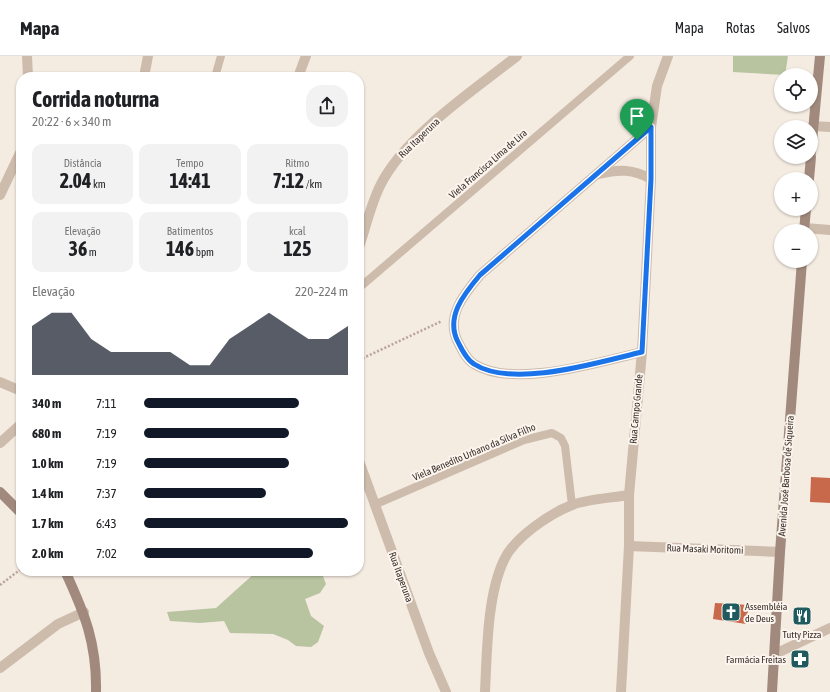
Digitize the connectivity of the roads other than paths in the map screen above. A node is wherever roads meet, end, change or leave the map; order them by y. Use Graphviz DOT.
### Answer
graph roads {
  1 [pos="27,56"];
  2 [pos="148,56"];
  3 [pos="221,56"];
  4 [pos="306,56"];
  5 [pos="517,56"];
  6 [pos="630,56"];
  7 [pos="668,56"];
  8 [pos="820,56"];
  9 [pos="28,72"];
  10 [pos="145,72"];
  11 [pos="216,72"];
  12 [pos="300,72"];
  13 [pos="814,120"];
  14 [pos="651,127"];
  15 [pos="818,127"];
  16 [pos="830,128"];
  17 [pos="16,161"];
  18 [pos="599,174"];
  19 [pos="651,179"];
  20 [pos="0,195"];
  21 [pos="818,230"];
  22 [pos="830,230"];
  23 [pos="364,232"];
  24 [pos="801,268"];
  25 [pos="364,284"];
  26 [pos="642,352"];
  27 [pos="0,382"];
  28 [pos="16,389"];
  29 [pos="16,429"];
  30 [pos="16,436"];
  31 [pos="0,443"];
  32 [pos="364,476"];
  33 [pos="0,492"];
  34 [pos="629,496"];
  35 [pos="374,505"];
  36 [pos="572,505"];
  37 [pos="16,508"];
  38 [pos="629,546"];
  39 [pos="780,552"];
  40 [pos="67,576"];
  41 [pos="84,612"];
  42 [pos="830,628"];
  43 [pos="775,654"];
  44 [pos="0,668"];
  45 [pos="96,692"];
  46 [pos="446,692"];
  47 [pos="485,692"];
  48 [pos="621,692"];
  49 [pos="772,692"];
  1 -- 9 [label="street"];
  2 -- 10 [label="street"];
  3 -- 11 [label="lane"];
  4 -- 12 [label="street"];
  5 -- 23 [label="street, Rua Itaperuna"];
  6 -- 25 [label="lane, Viela Francisca Lima de Lira"];
  7 -- 14 [label="street, Rua Campo Grande"];
  8 -- 13 [label="main road"];
  14 -- 18 [label="street"];
  14 -- 19 [label="street, Rua Campo Grande"];
  15 -- 16 [label="street"];
  17 -- 20 [label="street"];
  18 -- 19 [label="street"];
  18 -- 26 [label="street"];
  19 -- 26 [label="street, Rua Campo Grande"];
  21 -- 22 [label="street"];
  24 -- 39 [label="main road, Avenida José Barbosa de Siqueira"];
  26 -- 34 [label="street, Rua Campo Grande"];
  27 -- 28 [label="street"];
  29 -- 31 [label="street"];
  30 -- 31 [label="street"];
  32 -- 35 [label="street, Rua Itaperuna"];
  33 -- 37 [label="main road"];
  34 -- 36 [label="street"];
  34 -- 38 [label="street, Rua Campo Grande"];
  35 -- 36 [label="lane, Viela Benedito Urbano da Silva Filho"];
  35 -- 46 [label="street, Rua Itaperuna"];
  36 -- 47 [label="street"];
  38 -- 39 [label="street, Rua Masaki Moritomi"];
  38 -- 48 [label="street, Rua Campo Grande"];
  39 -- 43 [label="main road, Avenida José Barbosa de Siqueira"];
  40 -- 41 [label="main road"];
  41 -- 44 [label="street"];
  41 -- 45 [label="main road"];
  42 -- 43 [label="street"];
  43 -- 49 [label="main road, Avenida José Barbosa de Siqueira"];
}
